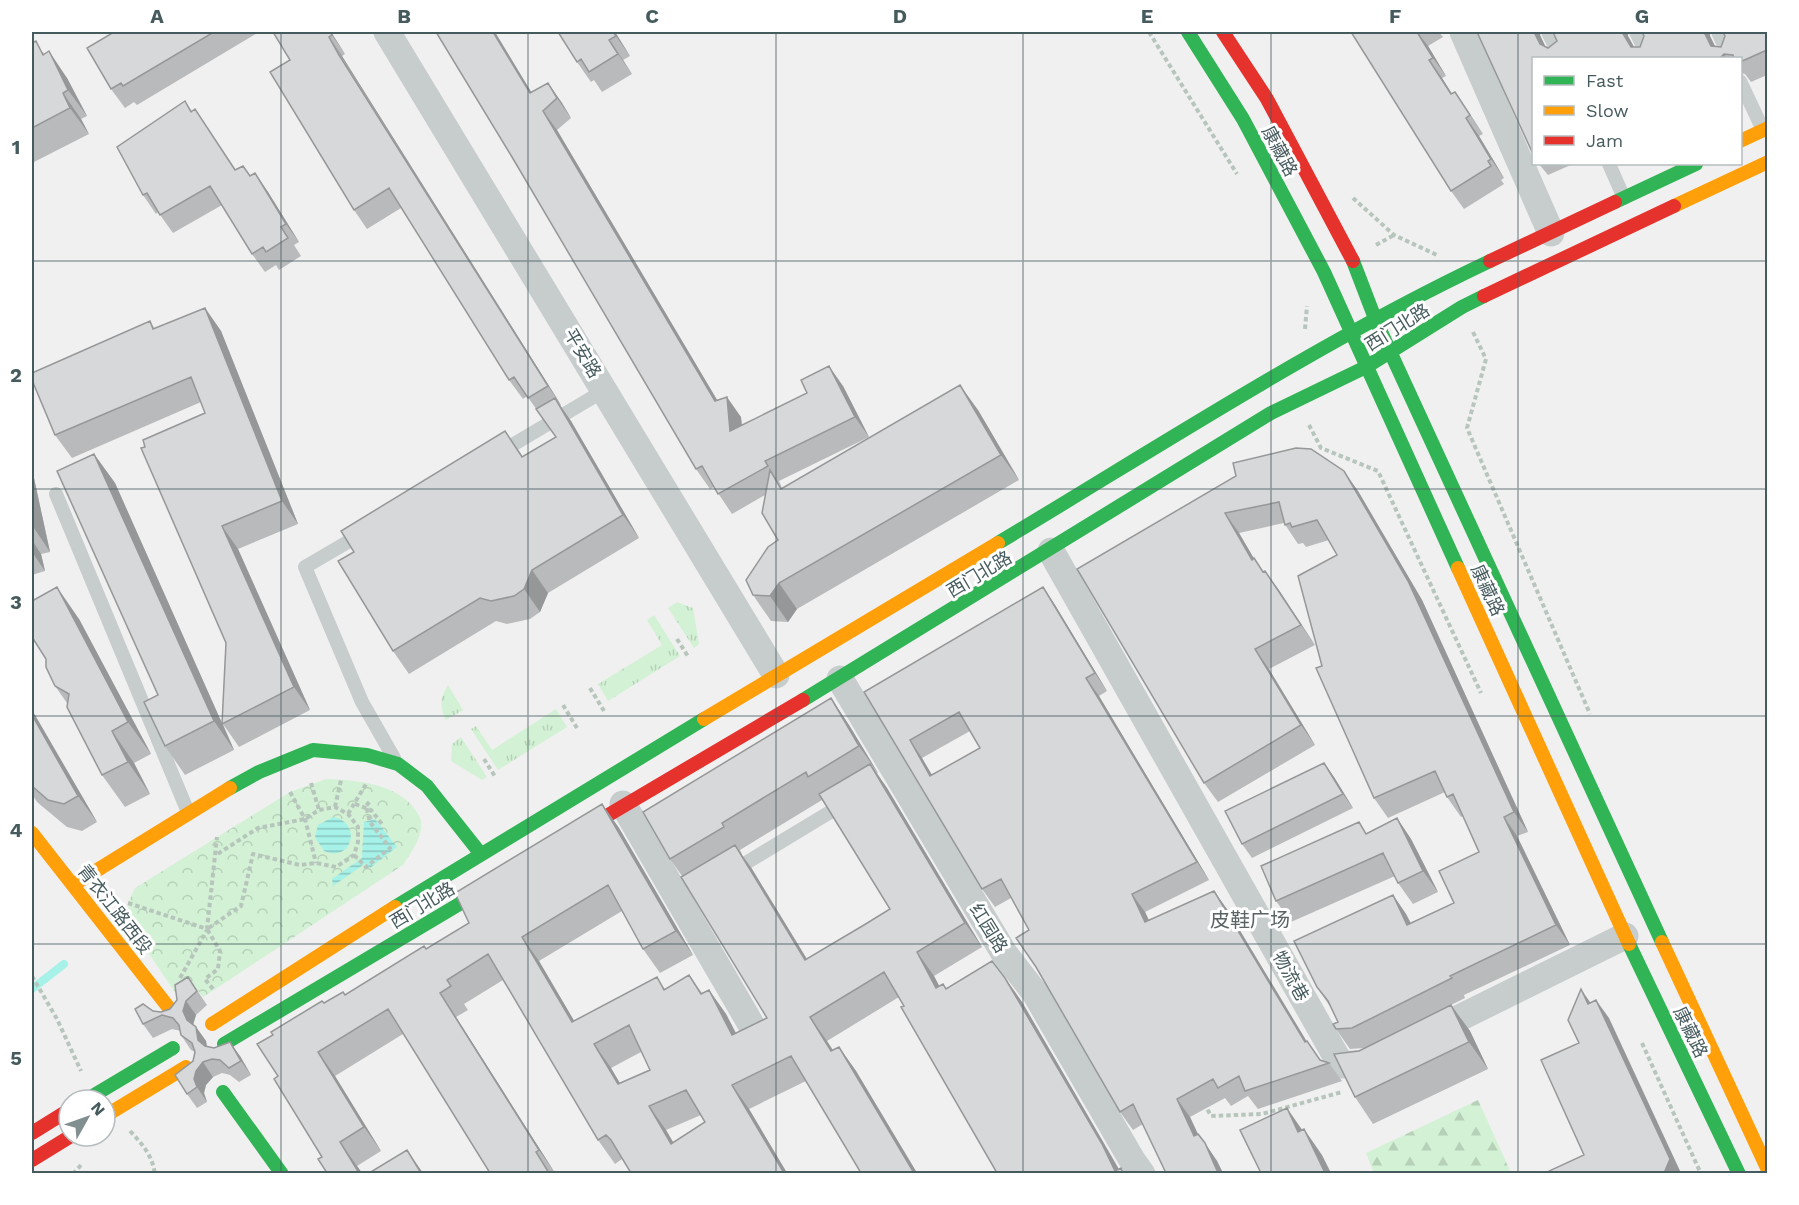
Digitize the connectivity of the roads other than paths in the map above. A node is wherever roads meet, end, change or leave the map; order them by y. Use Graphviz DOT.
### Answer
graph roads {
  1 [pos="387,32"];
  2 [pos="1188,32"];
  3 [pos="1223,32"];
  4 [pos="1463,32"];
  5 [pos="1548,32"];
  6 [pos="1636,32"];
  7 [pos="1718,32"];
  8 [pos="1560,57"];
  9 [pos="1648,57"];
  10 [pos="1730,57"];
  11 [pos="1742,85"];
  12 [pos="1765,129"];
  13 [pos="1742,140"];
  14 [pos="1767,162"];
  15 [pos="1609,165"];
  16 [pos="1694,165"];
  17 [pos="1624,198"];
  18 [pos="1551,232"];
  19 [pos="1376,321"];
  20 [pos="1351,335"];
  21 [pos="1391,352"];
  22 [pos="1366,367"];
  23 [pos="605,390"];
  24 [pos="485,461"];
  25 [pos="56,494"];
  26 [pos="375,526"];
  27 [pos="1051,551"];
  28 [pos="776,675"];
  29 [pos="840,680"];
  30 [pos="398,764"];
  31 [pos="857,796"];
  32 [pos="622,804"];
  33 [pos="188,812"];
  34 [pos="32,833"];
  35 [pos="555,846"];
  36 [pos="480,853"];
  37 [pos="515,870"];
  38 [pos="719,879"];
  39 [pos="73,885"];
  40 [pos="1625,936"];
  41 [pos="169,1008"];
  42 [pos="212,1024"];
  43 [pos="756,1034"];
  44 [pos="224,1044"];
  45 [pos="173,1048"];
  46 [pos="186,1067"];
  47 [pos="106,1088"];
  48 [pos="223,1092"];
  49 [pos="117,1109"];
  50 [pos="57,1117"];
  51 [pos="32,1133"];
  52 [pos="57,1145"];
  53 [pos="32,1160"];
  54 [pos="1767,1170"];
  55 [pos="282,1173"];
  56 [pos="1142,1173"];
  57 [pos="1739,1173"];
  1 -- 23 [label="street, 平安路"];
  2 -- 20 [label="main road, 康藏路"];
  3 -- 19 [label="main road, 康藏路"];
  4 -- 18 [label="street"];
  5 -- 8 [label="lane"];
  6 -- 9 [label="lane"];
  7 -- 10 [label="lane"];
  11 -- 12 [label="lane"];
  12 -- 13 [label="main road"];
  14 -- 21 [label="main road, 西门北路"];
  15 -- 17 [label="lane"];
  16 -- 17 [label="main road, 西门北路"];
  17 -- 18 [label="main road, 西门北路"];
  18 -- 19 [label="main road, 西门北路"];
  19 -- 20 [label="main road, 西门北路"];
  19 -- 21 [label="main road, 康藏路"];
  20 -- 22 [label="main road, 康藏路"];
  20 -- 28 [label="main road, 西门北路"];
  21 -- 22 [label="main road, 西门北路"];
  21 -- 54 [label="main road, 康藏路"];
  22 -- 27 [label="main road, 西门北路"];
  22 -- 40 [label="main road, 康藏路"];
  23 -- 24 [label="lane"];
  23 -- 28 [label="street, 平安路"];
  25 -- 33 [label="lane"];
  26 -- 30 [label="lane"];
  27 -- 29 [label="main road, 西门北路"];
  27 -- 40 [label="street, 物流巷"];
  28 -- 36 [label="main road, 西门北路"];
  29 -- 32 [label="main road, 西门北路"];
  29 -- 56 [label="street, 红园路"];
  30 -- 33 [label="main road"];
  30 -- 36 [label="main road"];
  31 -- 38 [label="lane"];
  32 -- 35 [label="main road, 西门北路"];
  32 -- 43 [label="street"];
  33 -- 39 [label="main road"];
  34 -- 39 [label="main road, 青衣江路西段"];
  36 -- 42 [label="main road, 西门北路"];
  37 -- 44 [label="main road, 西门北路"];
  39 -- 41 [label="main road, 青衣江路西段"];
  40 -- 57 [label="main road, 康藏路"];
  45 -- 47 [label="main road, bridge"];
  46 -- 49 [label="main road, bridge"];
  48 -- 55 [label="main road"];
  50 -- 51 [label="main road"];
  52 -- 53 [label="main road"];
}
